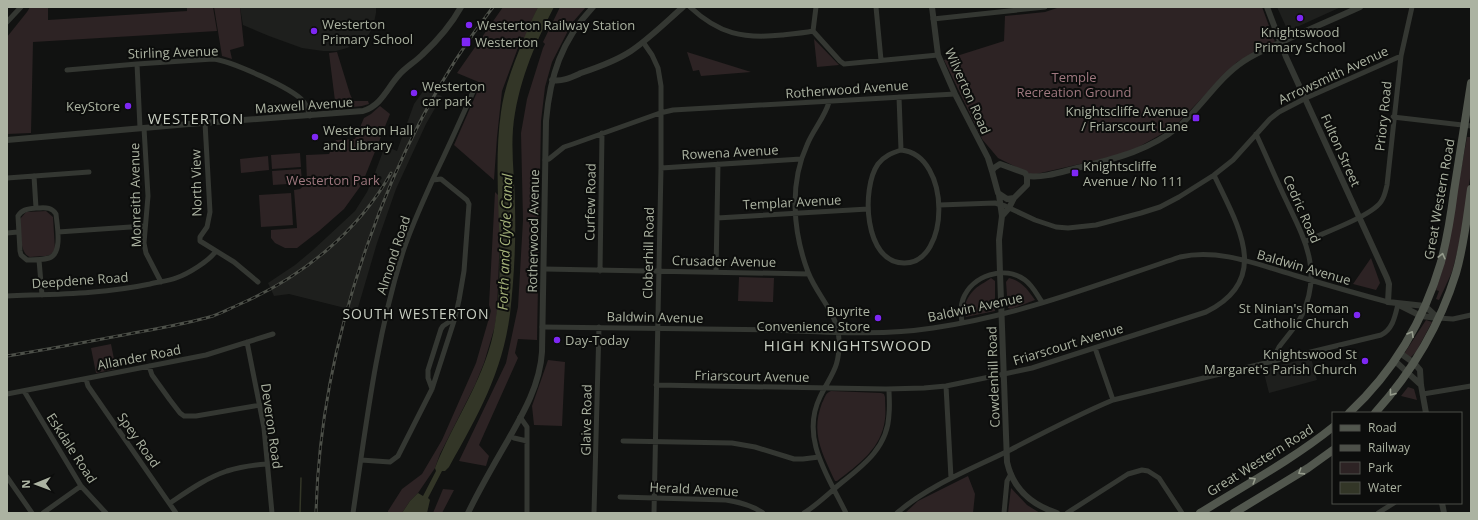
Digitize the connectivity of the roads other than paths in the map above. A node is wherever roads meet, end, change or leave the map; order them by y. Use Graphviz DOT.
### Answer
graph roads {
  1 [pos="21,7"];
  2 [pos="461,7"];
  3 [pos="593,7"];
  4 [pos="683,7"];
  5 [pos="690,7"];
  6 [pos="816,7"];
  7 [pos="876,7"];
  8 [pos="932,7"];
  9 [pos="1045,7"];
  10 [pos="1267,7"];
  11 [pos="1360,7"];
  12 [pos="1412,7"];
  13 [pos="994,10"];
  14 [pos="934,19"];
  15 [pos="7,22"];
  16 [pos="813,31"];
  17 [pos="643,42"];
  18 [pos="1280,43"];
  19 [pos="938,55"];
  20 [pos="1401,56"];
  21 [pos="881,60"];
  22 [pos="137,64"];
  23 [pos="67,70"];
  24 [pos="552,80"];
  25 [pos="1471,83"];
  26 [pos="476,85"];
  27 [pos="955,94"];
  28 [pos="899,97"];
  29 [pos="1306,98"];
  30 [pos="829,102"];
  31 [pos="660,113"];
  32 [pos="310,116"];
  33 [pos="1394,117"];
  34 [pos="205,123"];
  35 [pos="1468,125"];
  36 [pos="142,128"];
  37 [pos="602,133"];
  38 [pos="1256,134"];
  39 [pos="7,140"];
  40 [pos="901,150"];
  41 [pos="988,158"];
  42 [pos="801,159"];
  43 [pos="545,160"];
  44 [pos="718,164"];
  45 [pos="1000,164"];
  46 [pos="661,168"];
  47 [pos="992,171"];
  48 [pos="90,172"];
  49 [pos="1214,175"];
  50 [pos="34,176"];
  51 [pos="1027,176"];
  52 [pos="1037,177"];
  53 [pos="7,178"];
  54 [pos="433,180"];
  55 [pos="1027,185"];
  56 [pos="1471,189"];
  57 [pos="1000,195"];
  58 [pos="1014,198"];
  59 [pos="939,205"];
  60 [pos="1005,206"];
  61 [pos="36,208"];
  62 [pos="868,209"];
  63 [pos="795,213"];
  64 [pos="1002,216"];
  65 [pos="1360,217"];
  66 [pos="717,218"];
  67 [pos="145,226"];
  68 [pos="18,232"];
  69 [pos="58,232"];
  70 [pos="7,233"];
  71 [pos="1306,241"];
  72 [pos="216,251"];
  73 [pos="39,260"];
  74 [pos="1245,261"];
  75 [pos="544,269"];
  76 [pos="600,271"];
  77 [pos="658,272"];
  78 [pos="716,272"];
  79 [pos="1000,273"];
  80 [pos="809,274"];
  81 [pos="1311,280"];
  82 [pos="161,282"];
  83 [pos="258,282"];
  84 [pos="42,295"];
  85 [pos="7,296"];
  86 [pos="1042,302"];
  87 [pos="1388,302"];
  88 [pos="1398,304"];
  89 [pos="1425,306"];
  90 [pos="1001,314"];
  91 [pos="1471,315"];
  92 [pos="1421,316"];
  93 [pos="455,318"];
  94 [pos="1438,318"];
  95 [pos="962,324"];
  96 [pos="542,326"];
  97 [pos="599,327"];
  98 [pos="657,328"];
  99 [pos="838,332"];
  100 [pos="273,334"];
  101 [pos="247,342"];
  102 [pos="1095,348"];
  103 [pos="1400,353"];
  104 [pos="1277,360"];
  105 [pos="1394,360"];
  106 [pos="1414,363"];
  107 [pos="149,366"];
  108 [pos="1408,372"];
  109 [pos="1004,374"];
  110 [pos="86,379"];
  111 [pos="656,385"];
  112 [pos="1421,385"];
  113 [pos="946,386"];
  114 [pos="1471,386"];
  115 [pos="826,388"];
  116 [pos="432,389"];
  117 [pos="889,389"];
  118 [pos="24,391"];
  119 [pos="7,394"];
  120 [pos="1423,394"];
  121 [pos="1114,400"];
  122 [pos="260,405"];
  123 [pos="1350,412"];
  124 [pos="1376,412"];
  125 [pos="1426,412"];
  126 [pos="520,417"];
  127 [pos="1332,428"];
  128 [pos="514,438"];
  129 [pos="527,441"];
  130 [pos="623,441"];
  131 [pos="655,442"];
  132 [pos="1007,451"];
  133 [pos="1332,451"];
  134 [pos="819,457"];
  135 [pos="361,460"];
  136 [pos="267,464"];
  137 [pos="1011,474"];
  138 [pos="7,477"];
  139 [pos="951,478"];
  140 [pos="81,486"];
  141 [pos="834,489"];
  142 [pos="620,497"];
  143 [pos="654,498"];
  144 [pos="170,503"];
  145 [pos="1392,504"];
  146 [pos="32,513"];
  147 [pos="43,513"];
  148 [pos="106,513"];
  149 [pos="176,513"];
  150 [pos="272,513"];
  151 [pos="352,513"];
  152 [pos="468,513"];
  153 [pos="527,513"];
  154 [pos="594,513"];
  155 [pos="654,513"];
  156 [pos="764,513"];
  157 [pos="804,513"];
  158 [pos="846,513"];
  159 [pos="897,513"];
  160 [pos="1004,513"];
  161 [pos="1058,513"];
  162 [pos="1067,513"];
  163 [pos="1182,513"];
  164 [pos="1200,513"];
  165 [pos="1234,513"];
  166 [pos="1378,513"];
  1 -- 15 [label="street"];
  2 -- 32 [label="street, Maxwell Avenue"];
  3 -- 24 [label="street"];
  4 -- 17 [label="street"];
  5 -- 16 [label="street"];
  6 -- 16 [label="street"];
  7 -- 21 [label="street"];
  8 -- 14 [label="street, Wilverton Road"];
  9 -- 13 [label="street"];
  10 -- 18 [label="street, Fulton Street"];
  11 -- 18 [label="street"];
  12 -- 20 [label="street, Priory Road"];
  13 -- 14 [label="street"];
  14 -- 19 [label="street, Wilverton Road"];
  16 -- 21 [label="street"];
  17 -- 24 [label="street"];
  17 -- 31 [label="street, Cloberhill Road"];
  18 -- 29 [label="street, Fulton Street"];
  18 -- 52 [label="street"];
  19 -- 21 [label="street"];
  19 -- 27 [label="street, Wilverton Road"];
  20 -- 29 [label="street, Arrowsmith Avenue"];
  20 -- 33 [label="street, Priory Road"];
  22 -- 23 [label="street, Stirling Avenue"];
  22 -- 32 [label="street, Stirling Avenue"];
  22 -- 36 [label="street, Monreith Avenue"];
  24 -- 43 [label="street"];
  25 -- 35 [label="main road, Great Western Road"];
  26 -- 54 [label="street, Almond Road"];
  27 -- 28 [label="street, Rotherwood Avenue"];
  27 -- 41 [label="street, Wilverton Road"];
  28 -- 30 [label="street, Rotherwood Avenue"];
  28 -- 40 [label="street"];
  29 -- 38 [label="street, Arrowsmith Avenue"];
  29 -- 65 [label="street, Fulton Street"];
  30 -- 31 [label="street, Rotherwood Avenue"];
  30 -- 42 [label="street"];
  31 -- 37 [label="street, Rotherwood Avenue"];
  31 -- 46 [label="street, Cloberhill Road"];
  32 -- 34 [label="street, Maxwell Avenue"];
  33 -- 35 [label="street"];
  33 -- 65 [label="street, Priory Road"];
  34 -- 36 [label="street, Maxwell Avenue"];
  34 -- 72 [label="street, North View"];
  89 -- 35 [label="main road, Great Western Road, one-way"];
  36 -- 39 [label="street, Maxwell Avenue"];
  36 -- 67 [label="street, Monreith Avenue"];
  37 -- 43 [label="street, Rotherwood Avenue"];
  37 -- 76 [label="street, Curfew Road"];
  38 -- 49 [label="street, Arrowsmith Avenue"];
  38 -- 71 [label="street, Cedric Road"];
  40 -- 59 [label="street"];
  40 -- 62 [label="street"];
  41 -- 45 [label="street"];
  41 -- 47 [label="street, Wilverton Road"];
  42 -- 44 [label="street, Rowena Avenue"];
  42 -- 63 [label="street"];
  43 -- 75 [label="street, Rotherwood Avenue"];
  44 -- 46 [label="street, Rowena Avenue"];
  44 -- 66 [label="street"];
  45 -- 47 [label="street"];
  45 -- 51 [label="street"];
  46 -- 77 [label="street, Cloberhill Road"];
  47 -- 57 [label="street"];
  48 -- 50 [label="street"];
  49 -- 60 [label="street, Arrowsmith Avenue"];
  49 -- 74 [label="street, Friarscourt Avenue"];
  50 -- 53 [label="street"];
  50 -- 61 [label="street"];
  51 -- 52 [label="street"];
  51 -- 55 [label="street"];
  52 -- 55 [label="street"];
  54 -- 93 [label="street"];
  54 -- 135 [label="street, Almond Road"];
  55 -- 58 [label="street"];
  56 -- 94 [label="main road"];
  57 -- 58 [label="street"];
  57 -- 60 [label="street, Cowdenhill Road"];
  58 -- 60 [label="street"];
  59 -- 60 [label="street"];
  59 -- 62 [label="street"];
  60 -- 64 [label="street"];
  60 -- 64 [label="street, Cowdenhill Road"];
  61 -- 68 [label="street"];
  61 -- 69 [label="street"];
  62 -- 63 [label="street, Templar Avenue"];
  63 -- 66 [label="street, Templar Avenue"];
  63 -- 80 [label="street"];
  64 -- 79 [label="street, Cowdenhill Road"];
  65 -- 71 [label="street, Priory Road"];
  65 -- 87 [label="street, Fulton Street"];
  66 -- 78 [label="street"];
  67 -- 69 [label="street"];
  67 -- 82 [label="street, Monreith Avenue"];
  68 -- 70 [label="street"];
  68 -- 73 [label="street"];
  69 -- 73 [label="street"];
  71 -- 81 [label="street, Cedric Road"];
  72 -- 82 [label="street, Deepdene Road"];
  72 -- 83 [label="street, North View"];
  73 -- 84 [label="street"];
  74 -- 81 [label="street, Baldwin Avenue"];
  74 -- 86 [label="street, Baldwin Avenue"];
  74 -- 102 [label="street, Friarscourt Avenue"];
  75 -- 76 [label="street, Crusader Avenue"];
  75 -- 96 [label="street, Rotherwood Avenue"];
  76 -- 77 [label="street, Crusader Avenue"];
  77 -- 78 [label="street, Crusader Avenue"];
  77 -- 98 [label="street, Cloberhill Road"];
  78 -- 80 [label="street, Crusader Avenue"];
  79 -- 86 [label="street"];
  79 -- 90 [label="street, Cowdenhill Road"];
  79 -- 95 [label="street"];
  80 -- 99 [label="street"];
  81 -- 87 [label="street, Baldwin Avenue"];
  81 -- 104 [label="street, Cedric Road"];
  82 -- 84 [label="street, Deepdene Road"];
  84 -- 85 [label="street, Deepdene Road"];
  86 -- 90 [label="street, Baldwin Avenue"];
  87 -- 88 [label="street, Baldwin Avenue"];
  88 -- 89 [label="street, Baldwin Avenue"];
  88 -- 92 [label="street, Baldwin Avenue"];
  88 -- 104 [label="street"];
  89 -- 92 [label="main road, Great Western Road"];
  89 -- 94 [label="street"];
  90 -- 95 [label="street, Baldwin Avenue"];
  90 -- 109 [label="street, Cowdenhill Road"];
  91 -- 94 [label="street"];
  92 -- 94 [label="street, Baldwin Avenue"];
  103 -- 92 [label="main road, Great Western Road, one-way"];
  93 -- 116 [label="street"];
  93 -- 116 [label="street"];
  94 -- 106 [label="main road"];
  95 -- 99 [label="street, Baldwin Avenue"];
  96 -- 97 [label="street, Baldwin Avenue"];
  96 -- 126 [label="street, Rotherwood Avenue"];
  97 -- 98 [label="street, Baldwin Avenue"];
  97 -- 154 [label="street, Glaive Road"];
  98 -- 99 [label="street, Baldwin Avenue"];
  98 -- 111 [label="street, Cloberhill Road"];
  99 -- 115 [label="street"];
  100 -- 101 [label="street, Allander Road"];
  101 -- 107 [label="street, Allander Road"];
  101 -- 122 [label="street, Deveron Road"];
  102 -- 109 [label="street, Friarscourt Avenue"];
  102 -- 121 [label="street"];
  103 -- 105 [label="main road, Great Western Road"];
  103 -- 106 [label="street"];
  104 -- 121 [label="street"];
  105 -- 108 [label="street"];
  105 -- 123 [label="main road, Great Western Road"];
  106 -- 108 [label="main road"];
  106 -- 112 [label="street"];
  107 -- 110 [label="street, Allander Road"];
  107 -- 122 [label="street"];
  108 -- 112 [label="street"];
  108 -- 124 [label="main road, one-way"];
  109 -- 113 [label="street, Friarscourt Avenue"];
  109 -- 132 [label="street, Cowdenhill Road"];
  110 -- 118 [label="street, Allander Road"];
  110 -- 144 [label="street, Spey Road"];
  111 -- 115 [label="street, Friarscourt Avenue"];
  111 -- 131 [label="street, Cloberhill Road"];
  112 -- 120 [label="street"];
  113 -- 117 [label="street, Friarscourt Avenue"];
  113 -- 139 [label="street"];
  114 -- 120 [label="street"];
  115 -- 117 [label="street, Friarscourt Avenue"];
  115 -- 134 [label="street"];
  116 -- 135 [label="street"];
  117 -- 141 [label="street"];
  118 -- 119 [label="street, Allander Road"];
  118 -- 140 [label="street, Eskdale Road"];
  120 -- 125 [label="street"];
  121 -- 132 [label="street"];
  122 -- 136 [label="street, Deveron Road"];
  126 -- 129 [label="street"];
  126 -- 152 [label="street, Rotherwood Avenue"];
  164 -- 127 [label="main road, Great Western Road, one-way"];
  128 -- 129 [label="street"];
  129 -- 153 [label="street"];
  130 -- 131 [label="street"];
  131 -- 134 [label="street"];
  131 -- 143 [label="street, Cloberhill Road"];
  132 -- 137 [label="street, Cowdenhill Road"];
  132 -- 139 [label="street"];
  133 -- 165 [label="main road, one-way"];
  134 -- 141 [label="street"];
  135 -- 151 [label="street, Almond Road"];
  136 -- 144 [label="street"];
  136 -- 150 [label="street, Deveron Road"];
  137 -- 160 [label="street"];
  137 -- 161 [label="street, Cowdenhill Road"];
  138 -- 146 [label="street"];
  139 -- 159 [label="street"];
  140 -- 147 [label="street"];
  140 -- 148 [label="street, Eskdale Road"];
  141 -- 157 [label="street"];
  141 -- 158 [label="street"];
  142 -- 143 [label="street, Herald Avenue"];
  143 -- 155 [label="street, Cloberhill Road"];
  143 -- 156 [label="street, Herald Avenue"];
  144 -- 149 [label="street, Spey Road"];
  145 -- 166 [label="street"];
  162 -- 163 [label="street"];
}
